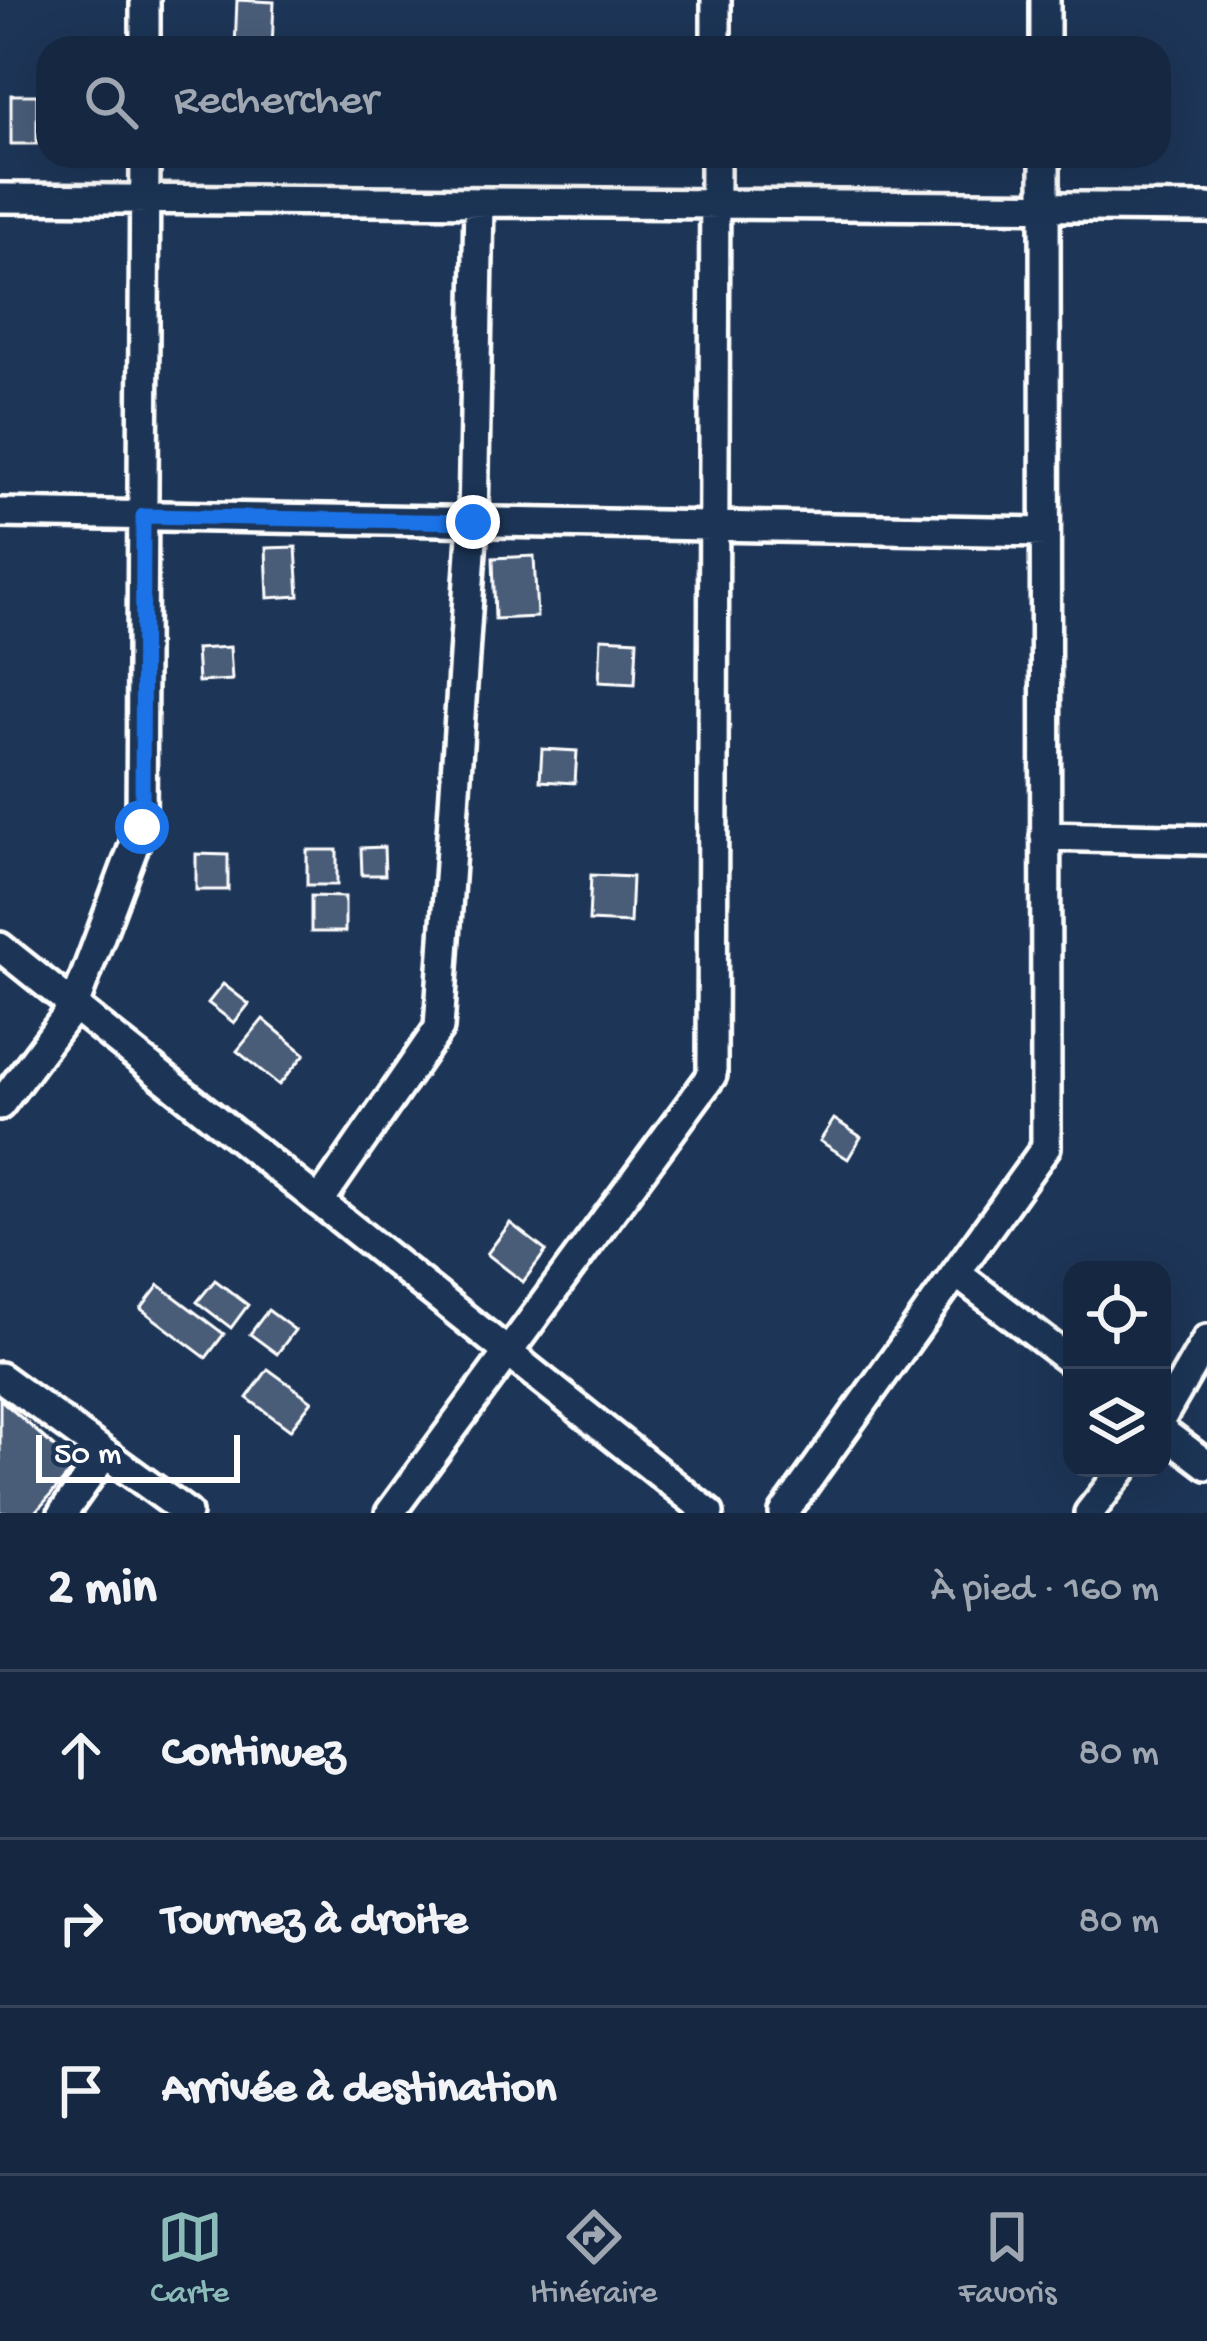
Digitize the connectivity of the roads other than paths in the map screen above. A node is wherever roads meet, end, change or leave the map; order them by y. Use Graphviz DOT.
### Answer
graph roads {
  1 [pos="145,0"];
  2 [pos="716,0"];
  3 [pos="1045,0"];
  4 [pos="145,36"];
  5 [pos="716,36"];
  6 [pos="1045,36"];
  7 [pos="145,168"];
  8 [pos="715,168"];
  9 [pos="1045,168"];
  10 [pos="0,198"];
  11 [pos="145,199"];
  12 [pos="479,202"];
  13 [pos="714,204"];
  14 [pos="1045,207"];
  15 [pos="1207,208"];
  16 [pos="0,513"];
  17 [pos="143,516"];
  18 [pos="473,522"];
  19 [pos="712,526"];
  20 [pos="1045,532"];
  21 [pos="1045,836"];
  22 [pos="1207,840"];
  23 [pos="0,947"];
  24 [pos="74,1006"];
  25 [pos="0,1106"];
  26 [pos="320,1202"];
  27 [pos="956,1273"];
  28 [pos="1207,1339"];
  29 [pos="508,1352"];
  30 [pos="1063,1355"];
  31 [pos="0,1377"];
  32 [pos="1171,1401"];
  33 [pos="1171,1437"];
  34 [pos="106,1454"];
  35 [pos="1207,1465"];
  36 [pos="1117,1477"];
  37 [pos="63,1513"];
  38 [pos="187,1513"];
  39 [pos="390,1513"];
  40 [pos="709,1513"];
  41 [pos="784,1513"];
  42 [pos="1089,1513"];
  1 -- 4 [label="street"];
  2 -- 5 [label="street"];
  3 -- 6 [label="street"];
  7 -- 11 [label="street"];
  8 -- 13 [label="street"];
  9 -- 14 [label="street"];
  10 -- 11 [label="street"];
  11 -- 12 [label="street"];
  11 -- 17 [label="street"];
  12 -- 13 [label="street"];
  12 -- 18 [label="street"];
  13 -- 14 [label="street"];
  13 -- 19 [label="street"];
  14 -- 15 [label="street"];
  14 -- 20 [label="street"];
  16 -- 17 [label="street"];
  17 -- 18 [label="street"];
  17 -- 24 [label="street"];
  18 -- 19 [label="street"];
  18 -- 26 [label="street"];
  19 -- 20 [label="street"];
  19 -- 29 [label="street"];
  20 -- 21 [label="street"];
  21 -- 22 [label="street"];
  21 -- 27 [label="street"];
  23 -- 24 [label="street"];
  24 -- 25 [label="street"];
  24 -- 26 [label="street"];
  26 -- 29 [label="street"];
  27 -- 30 [label="street"];
  27 -- 41 [label="street"];
  28 -- 32 [label="street"];
  29 -- 39 [label="street"];
  29 -- 40 [label="street"];
  31 -- 34 [label="street"];
  33 -- 35 [label="street"];
  34 -- 37 [label="street"];
  34 -- 38 [label="street"];
  36 -- 42 [label="street"];
}
